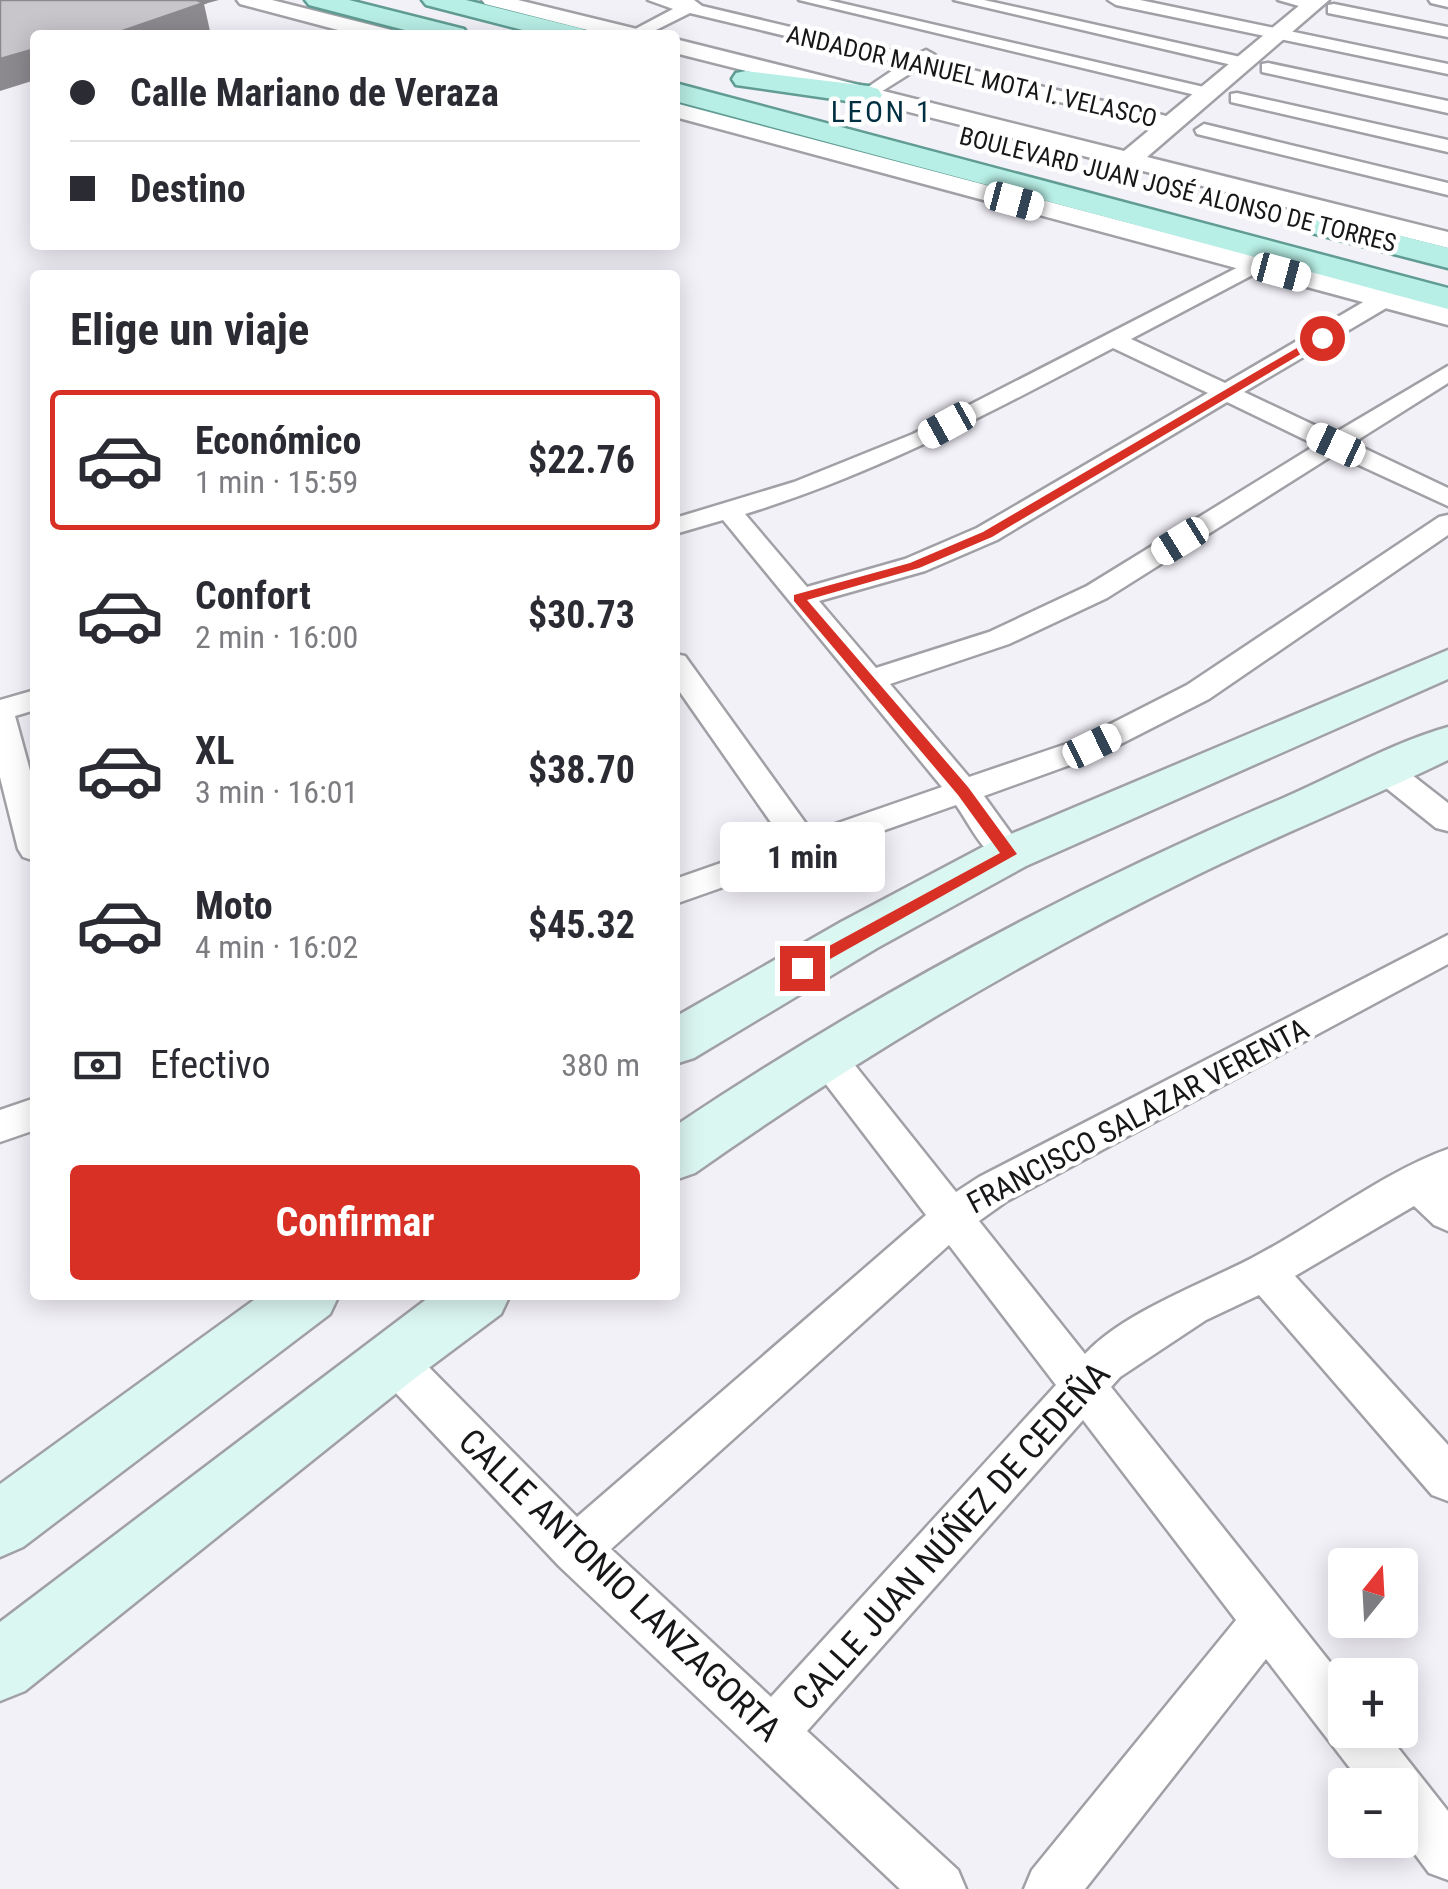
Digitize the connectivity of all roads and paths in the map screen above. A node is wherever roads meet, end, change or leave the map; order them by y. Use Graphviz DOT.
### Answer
graph roads {
  1 [pos="248,0"];
  2 [pos="308,0"];
  3 [pos="318,0"];
  4 [pos="438,0"];
  5 [pos="492,0"];
  6 [pos="656,0"];
  7 [pos="807,0"];
  8 [pos="962,0"];
  9 [pos="1116,0"];
  10 [pos="1286,0"];
  11 [pos="1436,0"];
  12 [pos="1448,2"];
  13 [pos="696,4"];
  14 [pos="1004,4"];
  15 [pos="1328,4"];
  16 [pos="348,26"];
  17 [pos="363,30"];
  18 [pos="436,30"];
  19 [pos="555,30"];
  20 [pos="613,30"];
  21 [pos="643,30"];
  22 [pos="1448,32"];
  23 [pos="957,34"];
  24 [pos="1290,36"];
  25 [pos="680,47"];
  26 [pos="680,62"];
  27 [pos="914,63"];
  28 [pos="1256,66"];
  29 [pos="1448,69"];
  30 [pos="746,79"];
  31 [pos="1208,92"];
  32 [pos="680,93"];
  33 [pos="868,95"];
  34 [pos="1237,98"];
  35 [pos="1448,107"];
  36 [pos="680,111"];
  37 [pos="1172,123"];
  38 [pos="1204,130"];
  39 [pos="1448,146"];
  40 [pos="1128,160"];
  41 [pos="1163,169"];
  42 [pos="1448,189"];
  43 [pos="1448,240"];
  44 [pos="1448,258"];
  45 [pos="1268,269"];
  46 [pos="1386,299"];
  47 [pos="1443,302"];
  48 [pos="1111,338"];
  49 [pos="1448,373"];
  50 [pos="1228,394"];
  51 [pos="1336,445"];
  52 [pos="1448,498"];
  53 [pos="728,510"];
  54 [pos="680,524"];
  55 [pos="1448,524"];
  56 [pos="798,598"];
  57 [pos="1448,663"];
  58 [pos="680,670"];
  59 [pos="870,680"];
  60 [pos="30,702"];
  61 [pos="0,713"];
  62 [pos="1448,742"];
  63 [pos="1388,772"];
  64 [pos="963,791"];
  65 [pos="1448,820"];
  66 [pos="30,830"];
  67 [pos="805,846"];
  68 [pos="1009,854"];
  69 [pos="680,890"];
  70 [pos="1448,948"];
  71 [pos="680,1040"];
  72 [pos="825,1055"];
  73 [pos="30,1116"];
  74 [pos="0,1126"];
  75 [pos="680,1153"];
  76 [pos="1438,1187"];
  77 [pos="951,1218"];
  78 [pos="1265,1272"];
  79 [pos="302,1300"];
  80 [pos="473,1300"];
  81 [pos="392,1359"];
  82 [pos="1085,1385"];
  83 [pos="1448,1479"];
  84 [pos="0,1524"];
  85 [pos="576,1549"];
  86 [pos="1267,1620"];
  87 [pos="0,1666"];
  88 [pos="1328,1698"];
  89 [pos="771,1734"];
  90 [pos="1366,1748"];
  91 [pos="1381,1768"];
  92 [pos="1418,1815"];
  93 [pos="1448,1854"];
  94 [pos="939,1889"];
  95 [pos="1051,1889"];
  1 -- 16 [label="street"];
  2 -- 16 [label="main road"];
  3 -- 18 [label="main road"];
  4 -- 19 [label="main road"];
  5 -- 20 [label="street"];
  6 -- 13 [label="street, ANDADOR MANUEL MOTA I. VELASCO"];
  7 -- 23 [label="street"];
  8 -- 14 [label="street"];
  9 -- 24 [label="street"];
  10 -- 15 [label="street"];
  11 -- 12 [label="street"];
  13 -- 21 [label="street"];
  13 -- 27 [label="street, ANDADOR MANUEL MOTA I. VELASCO"];
  14 -- 23 [label="street"];
  14 -- 28 [label="street"];
  15 -- 22 [label="street"];
  15 -- 24 [label="street"];
  16 -- 17 [label="street"];
  23 -- 27 [label="street"];
  23 -- 31 [label="street"];
  24 -- 28 [label="street"];
  24 -- 29 [label="street"];
  25 -- 33 [label="street"];
  26 -- 30 [label="main road, BOULEVARD JUAN JOSÉ ALONSO DE TORRES"];
  27 -- 33 [label="street"];
  27 -- 37 [label="street, ANDADOR MANUEL MOTA I. VELASCO"];
  28 -- 31 [label="street"];
  28 -- 34 [label="street"];
  28 -- 35 [label="street"];
  30 -- 33 [label="main road"];
  30 -- 44 [label="main road, BOULEVARD JUAN JOSÉ ALONSO DE TORRES"];
  31 -- 37 [label="street"];
  32 -- 47 [label="main road, BOULEVARD JUAN JOSÉ ALONSO DE TORRES"];
  33 -- 40 [label="street"];
  34 -- 38 [label="street"];
  34 -- 39 [label="street"];
  36 -- 45 [label="street"];
  37 -- 40 [label="street"];
  38 -- 41 [label="street"];
  38 -- 42 [label="street"];
  40 -- 41 [label="street"];
  41 -- 43 [label="street"];
  45 -- 46 [label="street"];
  45 -- 47 [label="main road"];
  45 -- 48 [label="street"];
  46 -- 47 [label="street"];
  46 -- 50 [label="street"];
  48 -- 50 [label="street"];
  48 -- 53 [label="street"];
  49 -- 51 [label="street"];
  50 -- 51 [label="street"];
  50 -- 56 [label="street"];
  51 -- 52 [label="street"];
  51 -- 59 [label="street"];
  53 -- 54 [label="street"];
  53 -- 56 [label="street"];
  55 -- 64 [label="street"];
  56 -- 59 [label="street"];
  57 -- 68 [label="main road"];
  58 -- 67 [label="street"];
  59 -- 64 [label="street"];
  60 -- 61 [label="street"];
  61 -- 66 [label="street"];
  62 -- 63 [label="main road"];
  63 -- 65 [label="street"];
  63 -- 72 [label="main road"];
  64 -- 67 [label="street"];
  64 -- 68 [label="street"];
  67 -- 69 [label="street"];
  68 -- 71 [label="main road"];
  70 -- 77 [label="street, FRANCISCO SALAZAR VERENTA"];
  72 -- 75 [label="main road"];
  72 -- 77 [label="street"];
  73 -- 74 [label="street"];
  76 -- 78 [label="street, CALLE JUAN NÚÑEZ DE CEDEÑA"];
  77 -- 82 [label="street"];
  77 -- 85 [label="street, FRANCISCO SALAZAR VERENTA"];
  78 -- 82 [label="street, CALLE JUAN NÚÑEZ DE CEDEÑA"];
  78 -- 83 [label="street"];
  79 -- 84 [label="main road"];
  80 -- 81 [label="main road"];
  81 -- 85 [label="street, CALLE ANTONIO LANZAGORTA"];
  81 -- 87 [label="main road"];
  82 -- 86 [label="street"];
  82 -- 89 [label="street, CALLE JUAN NÚÑEZ DE CEDEÑA"];
  85 -- 89 [label="street, CALLE ANTONIO LANZAGORTA"];
  86 -- 88 [label="street"];
  86 -- 95 [label="street"];
  89 -- 94 [label="street, CALLE ANTONIO LANZAGORTA"];
  90 -- 91 [label="street"];
  92 -- 93 [label="street"];
}
